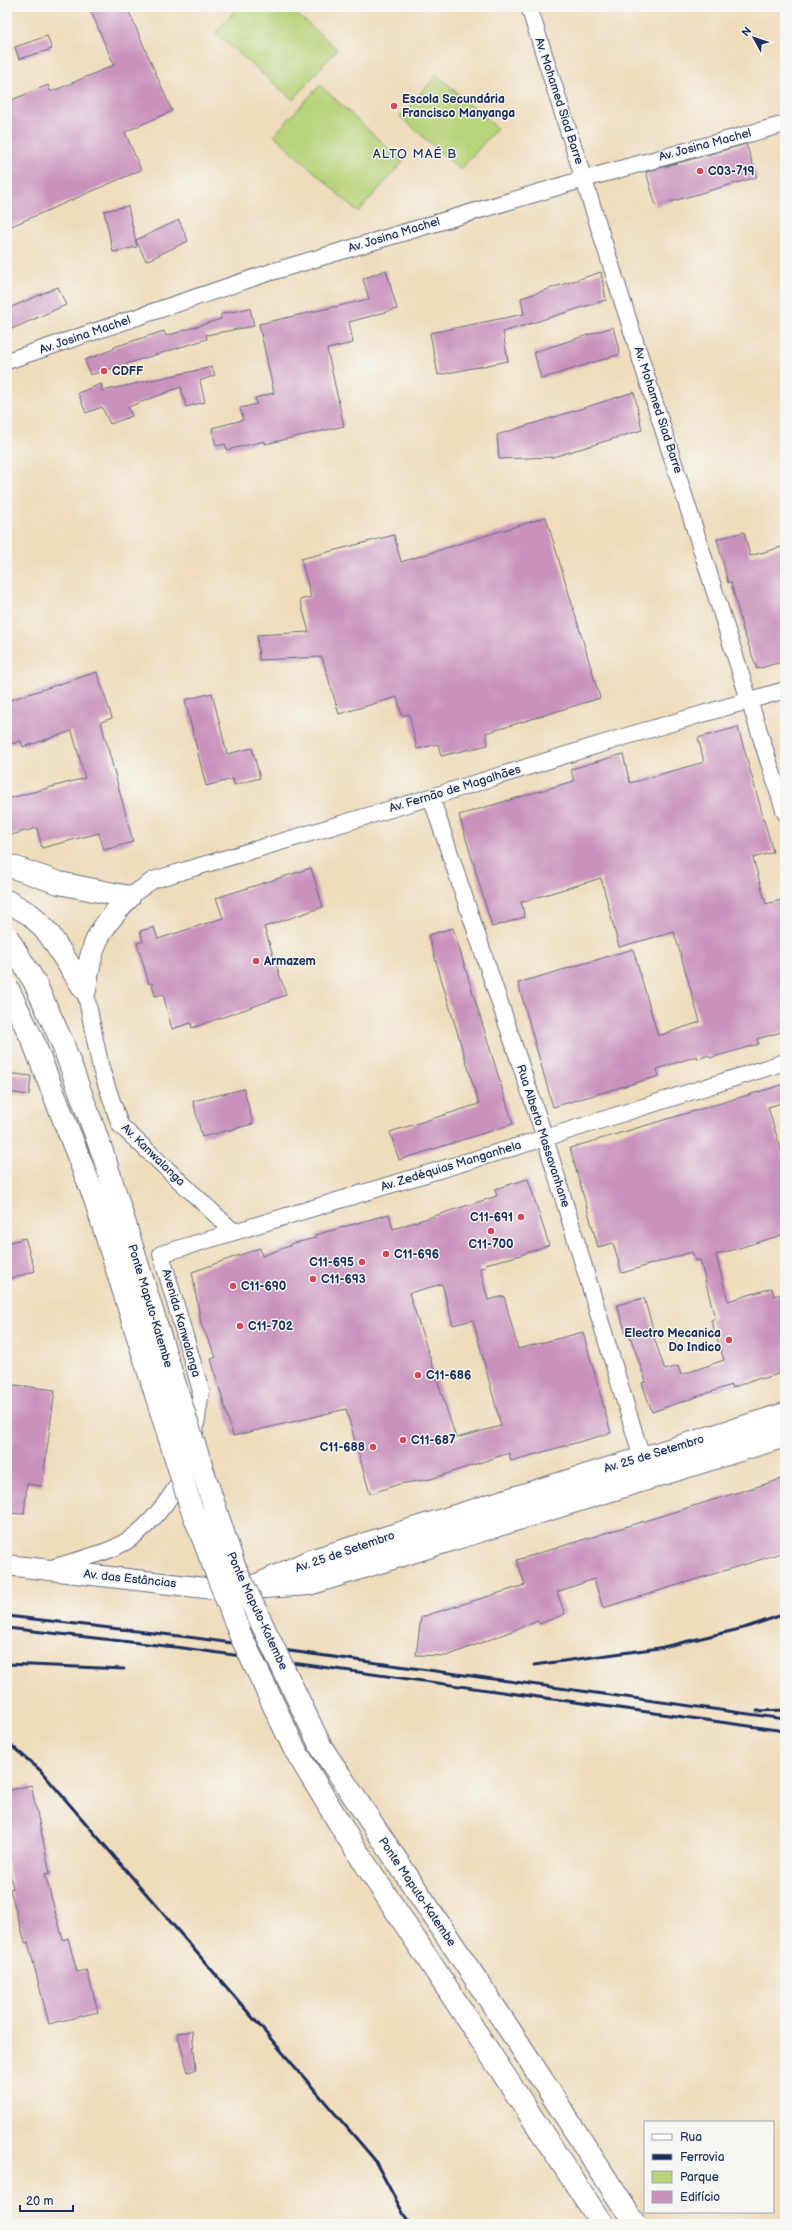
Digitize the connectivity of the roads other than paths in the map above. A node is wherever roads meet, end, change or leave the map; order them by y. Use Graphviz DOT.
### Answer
graph roads {
  1 [pos="529,7"];
  2 [pos="785,124"];
  3 [pos="584,179"];
  4 [pos="7,361"];
  5 [pos="785,690"];
  6 [pos="751,701"];
  7 [pos="431,797"];
  8 [pos="785,813"];
  9 [pos="7,865"];
  10 [pos="129,896"];
  11 [pos="7,901"];
  12 [pos="7,937"];
  13 [pos="7,987"];
  14 [pos="85,990"];
  15 [pos="785,1062"];
  16 [pos="545,1138"];
  17 [pos="234,1232"];
  18 [pos="161,1254"];
  19 [pos="785,1414"];
  20 [pos="785,1436"];
  21 [pos="645,1468"];
  22 [pos="7,1565"];
  23 [pos="48,1570"];
  24 [pos="253,1587"];
  25 [pos="602,2224"];
  26 [pos="635,2224"];
  1 -- 3 [label="street, Av. Mohamed Siad Barre"];
  2 -- 3 [label="street, Av. Josina Machel"];
  3 -- 4 [label="street, Av. Josina Machel"];
  3 -- 6 [label="street, Av. Mohamed Siad Barre"];
  5 -- 6 [label="street, Av. Fernão de Magalhães"];
  6 -- 7 [label="street, Av. Fernão de Magalhães"];
  6 -- 8 [label="street, Av. Mohamed Siad Barre"];
  7 -- 10 [label="street, Av. Fernão de Magalhães"];
  7 -- 16 [label="street, Rua Alberto Massavanhane"];
  9 -- 10 [label="main road"];
  10 -- 14 [label="main road"];
  11 -- 14 [label="main road"];
  12 -- 26 [label="main road, Ponte Maputo-Katembe, bridge"];
  13 -- 25 [label="main road, Ponte Maputo-Katembe, bridge"];
  14 -- 17 [label="street, Av. Kanwalanga"];
  15 -- 16 [label="street, Av. Zedéquias Manganhela"];
  16 -- 17 [label="street, Av. Zedéquias Manganhela"];
  16 -- 21 [label="street, Rua Alberto Massavanhane"];
  17 -- 18 [label="street, Av. Zedéquias Manganhela"];
  18 -- 23 [label="street, Avenida Kanwalanga"];
  19 -- 21 [label="main road, Av. 25 de Setembro"];
  20 -- 21 [label="main road, Av. 25 de Setembro"];
  21 -- 24 [label="main road, Av. 25 de Setembro"];
  22 -- 23 [label="street, Av. das Estâncias"];
  23 -- 24 [label="street, Av. das Estâncias"];
}
